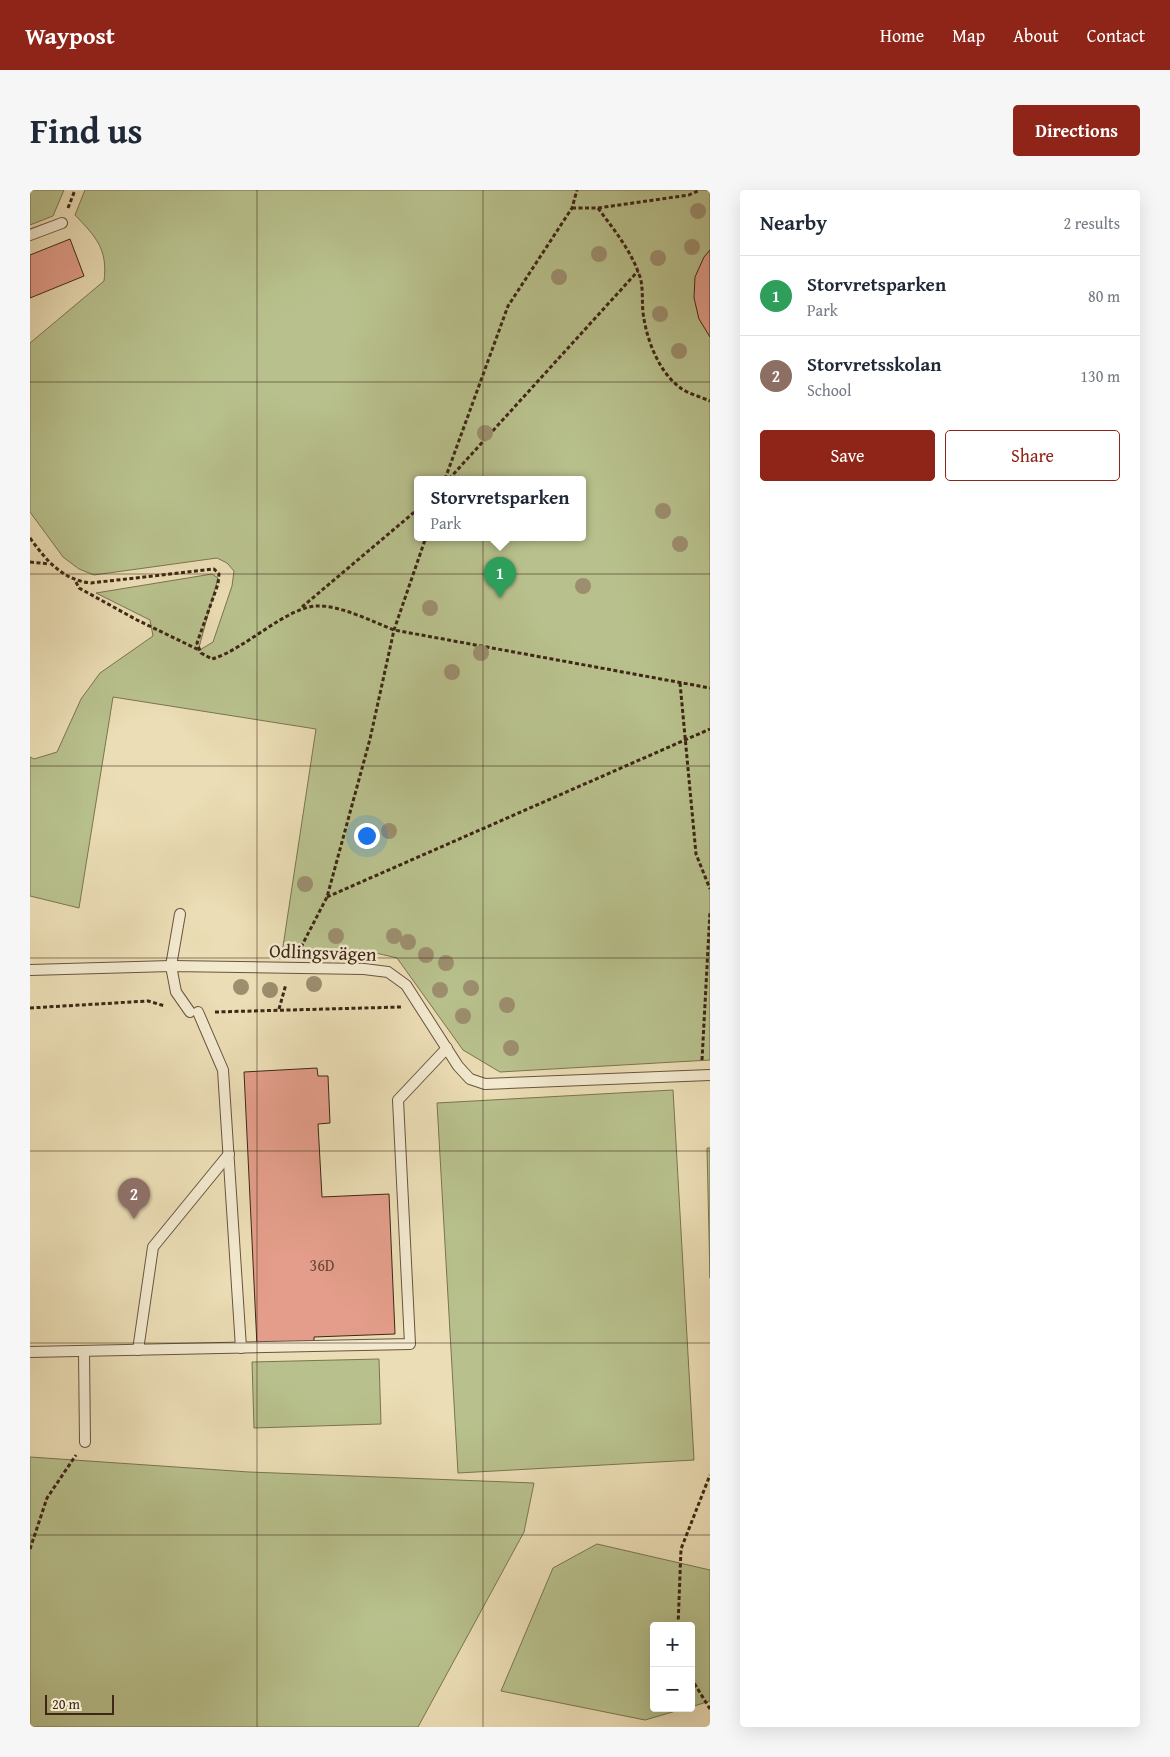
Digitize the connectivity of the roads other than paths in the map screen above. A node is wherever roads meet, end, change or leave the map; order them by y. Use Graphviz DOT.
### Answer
graph roads {
  1 [pos="62,222"];
  2 [pos="30,235"];
  3 [pos="180,914"];
  4 [pos="171,966"];
  5 [pos="30,970"];
  6 [pos="447,1048"];
  7 [pos="706,1075"];
  8 [pos="229,1154"];
  9 [pos="241,1348"];
  10 [pos="138,1350"];
  11 [pos="30,1352"];
  12 [pos="84,1352"];
  13 [pos="85,1442"];
  1 -- 2 [label="lane"];
  3 -- 4 [label="lane"];
  4 -- 5 [label="lane, Odlingsvägen"];
  4 -- 6 [label="lane, Odlingsvägen"];
  4 -- 8 [label="lane"];
  6 -- 7 [label="lane, Odlingsvägen"];
  6 -- 9 [label="lane"];
  8 -- 9 [label="lane"];
  8 -- 10 [label="lane"];
  9 -- 10 [label="lane"];
  10 -- 12 [label="lane"];
  11 -- 12 [label="lane"];
  12 -- 13 [label="lane"];
}
